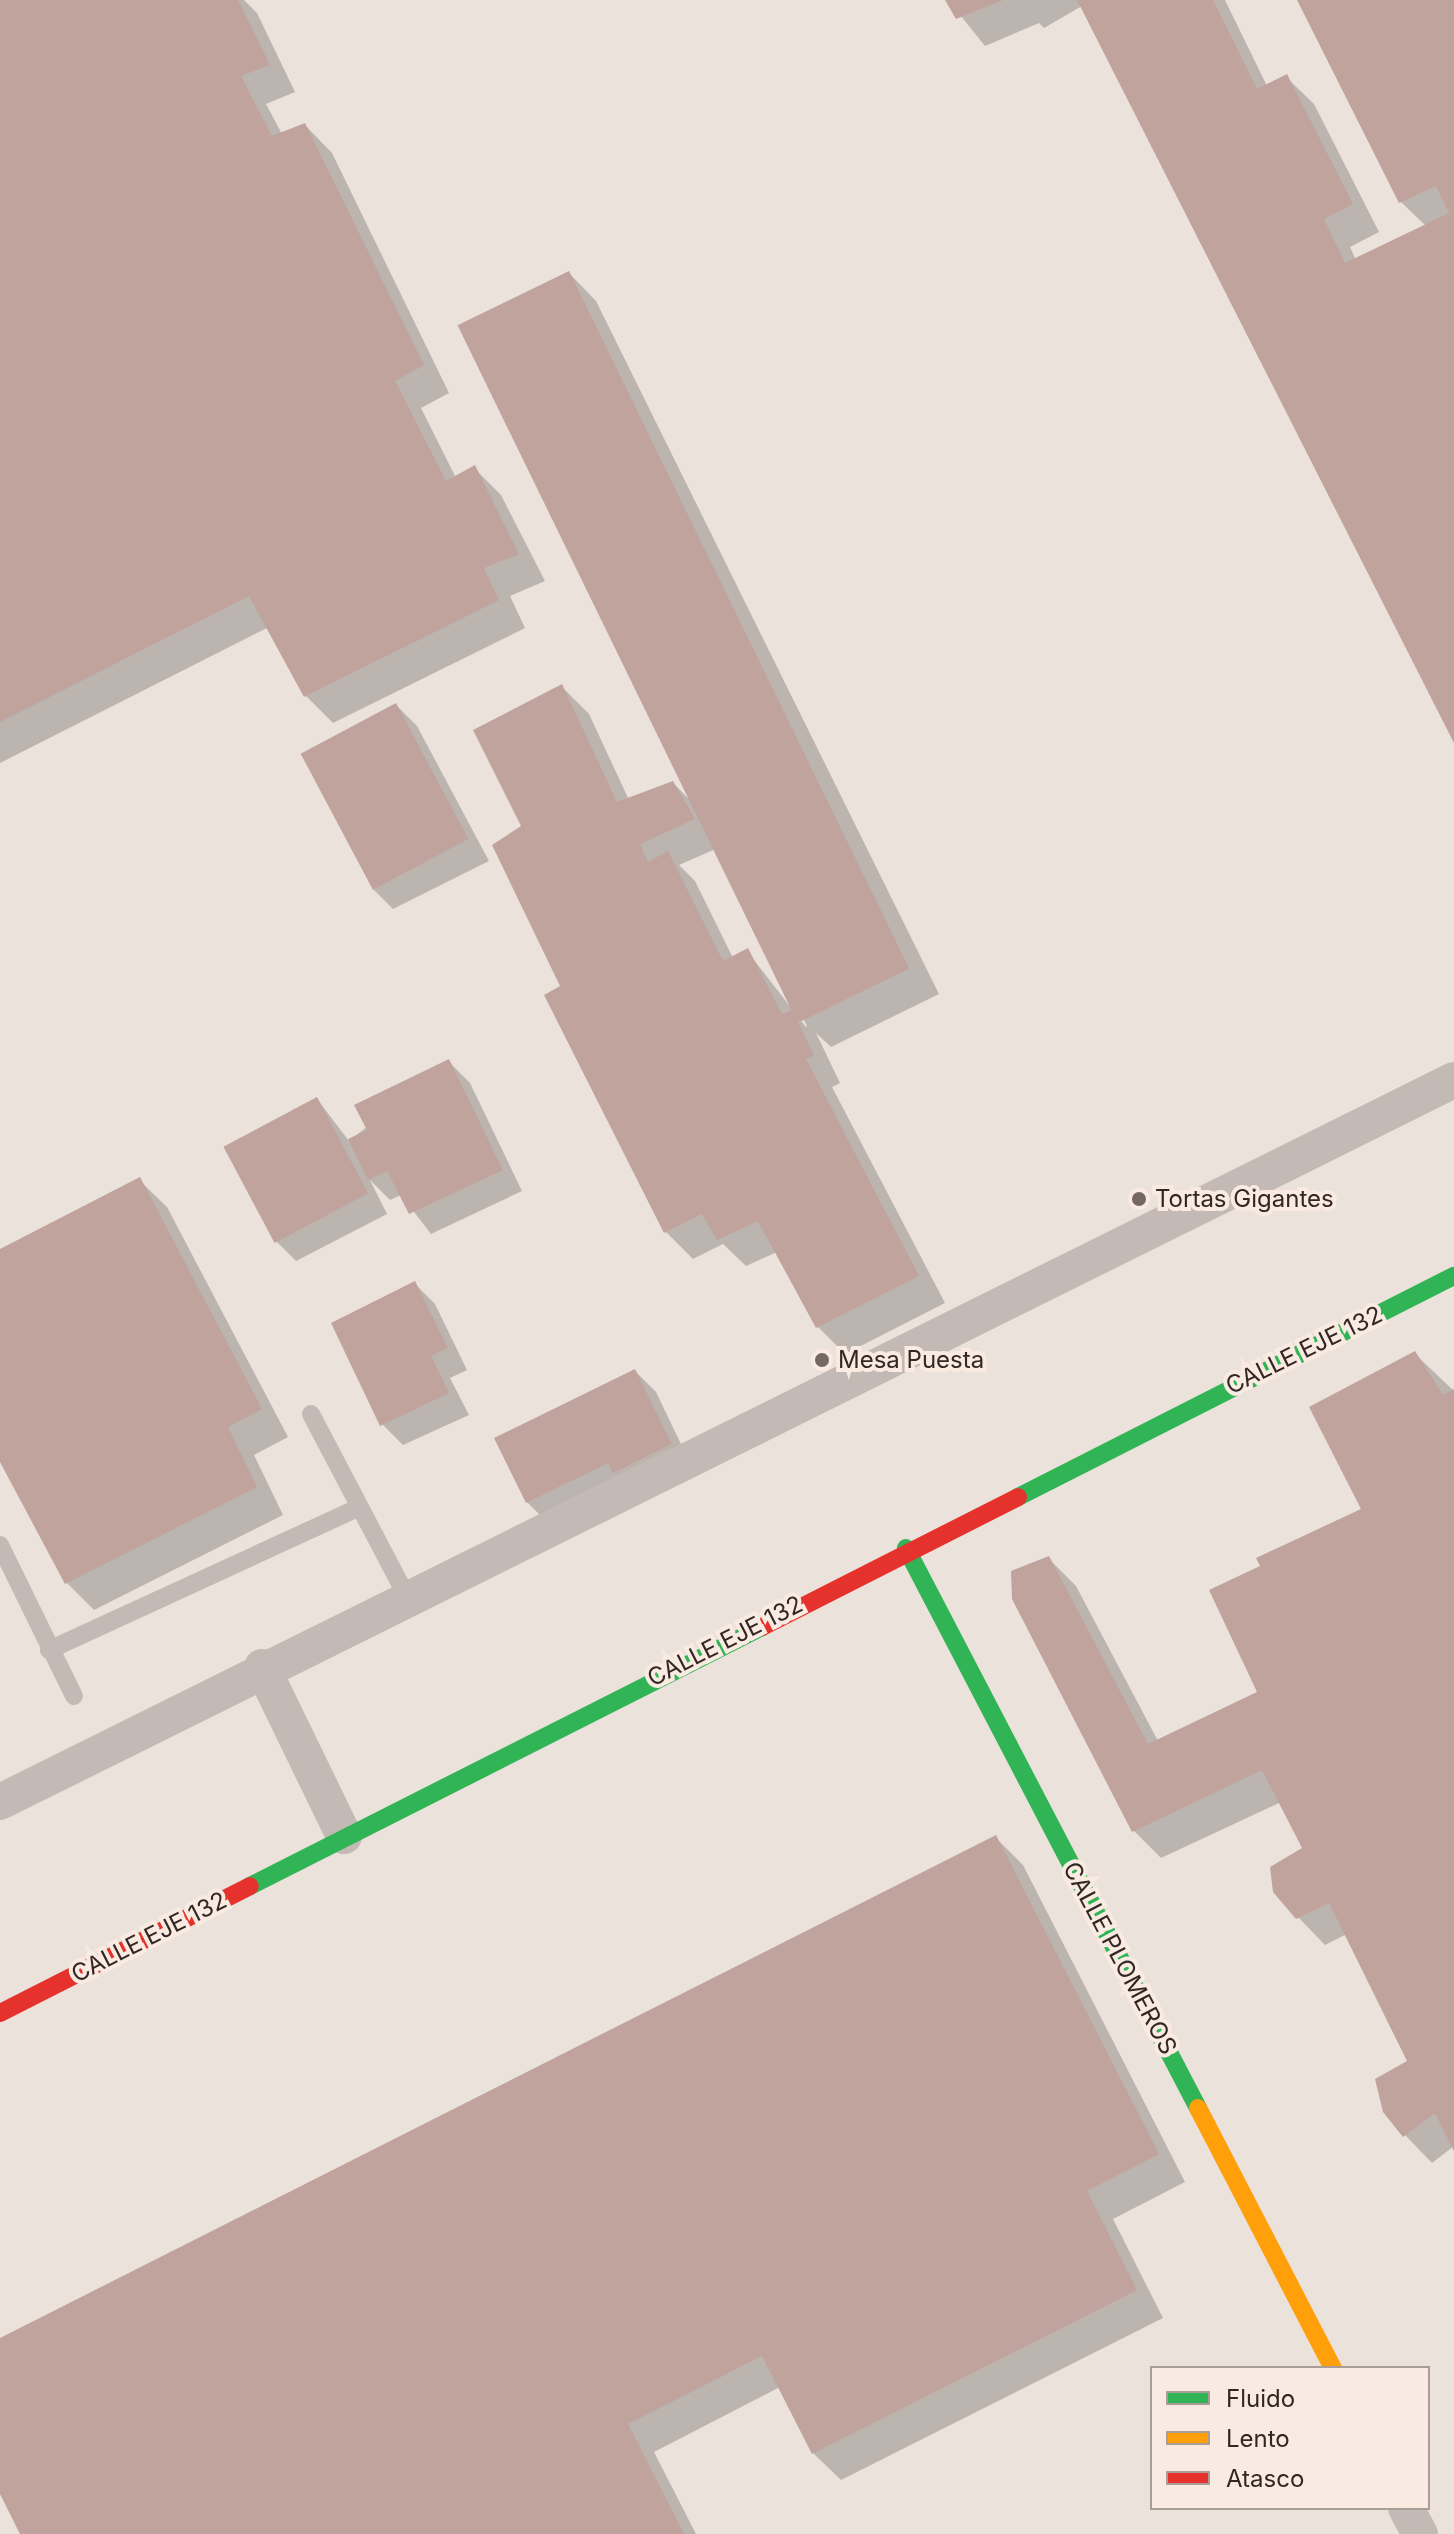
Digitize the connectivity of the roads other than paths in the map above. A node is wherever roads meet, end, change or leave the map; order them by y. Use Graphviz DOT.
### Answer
graph roads {
  1 [pos="1454,1080"];
  2 [pos="1454,1276"];
  3 [pos="311,1414"];
  4 [pos="360,1507"];
  5 [pos="0,1545"];
  6 [pos="906,1548"];
  7 [pos="406,1595"];
  8 [pos="49,1650"];
  9 [pos="262,1667"];
  10 [pos="74,1696"];
  11 [pos="0,1802"];
  12 [pos="344,1836"];
  13 [pos="0,2013"];
  14 [pos="1332,2366"];
  15 [pos="1407,2510"];
  16 [pos="1420,2534"];
  1 -- 7 [label="street"];
  2 -- 6 [label="street, CALLE EJE 132"];
  3 -- 4 [label="lane"];
  4 -- 7 [label="lane"];
  4 -- 8 [label="lane"];
  5 -- 8 [label="lane"];
  6 -- 12 [label="street, CALLE EJE 132"];
  6 -- 14 [label="street, CALLE PLOMEROS"];
  7 -- 9 [label="street"];
  8 -- 10 [label="lane"];
  9 -- 11 [label="street"];
  9 -- 12 [label="street"];
  12 -- 13 [label="street, CALLE EJE 132"];
  15 -- 16 [label="street"];
}
